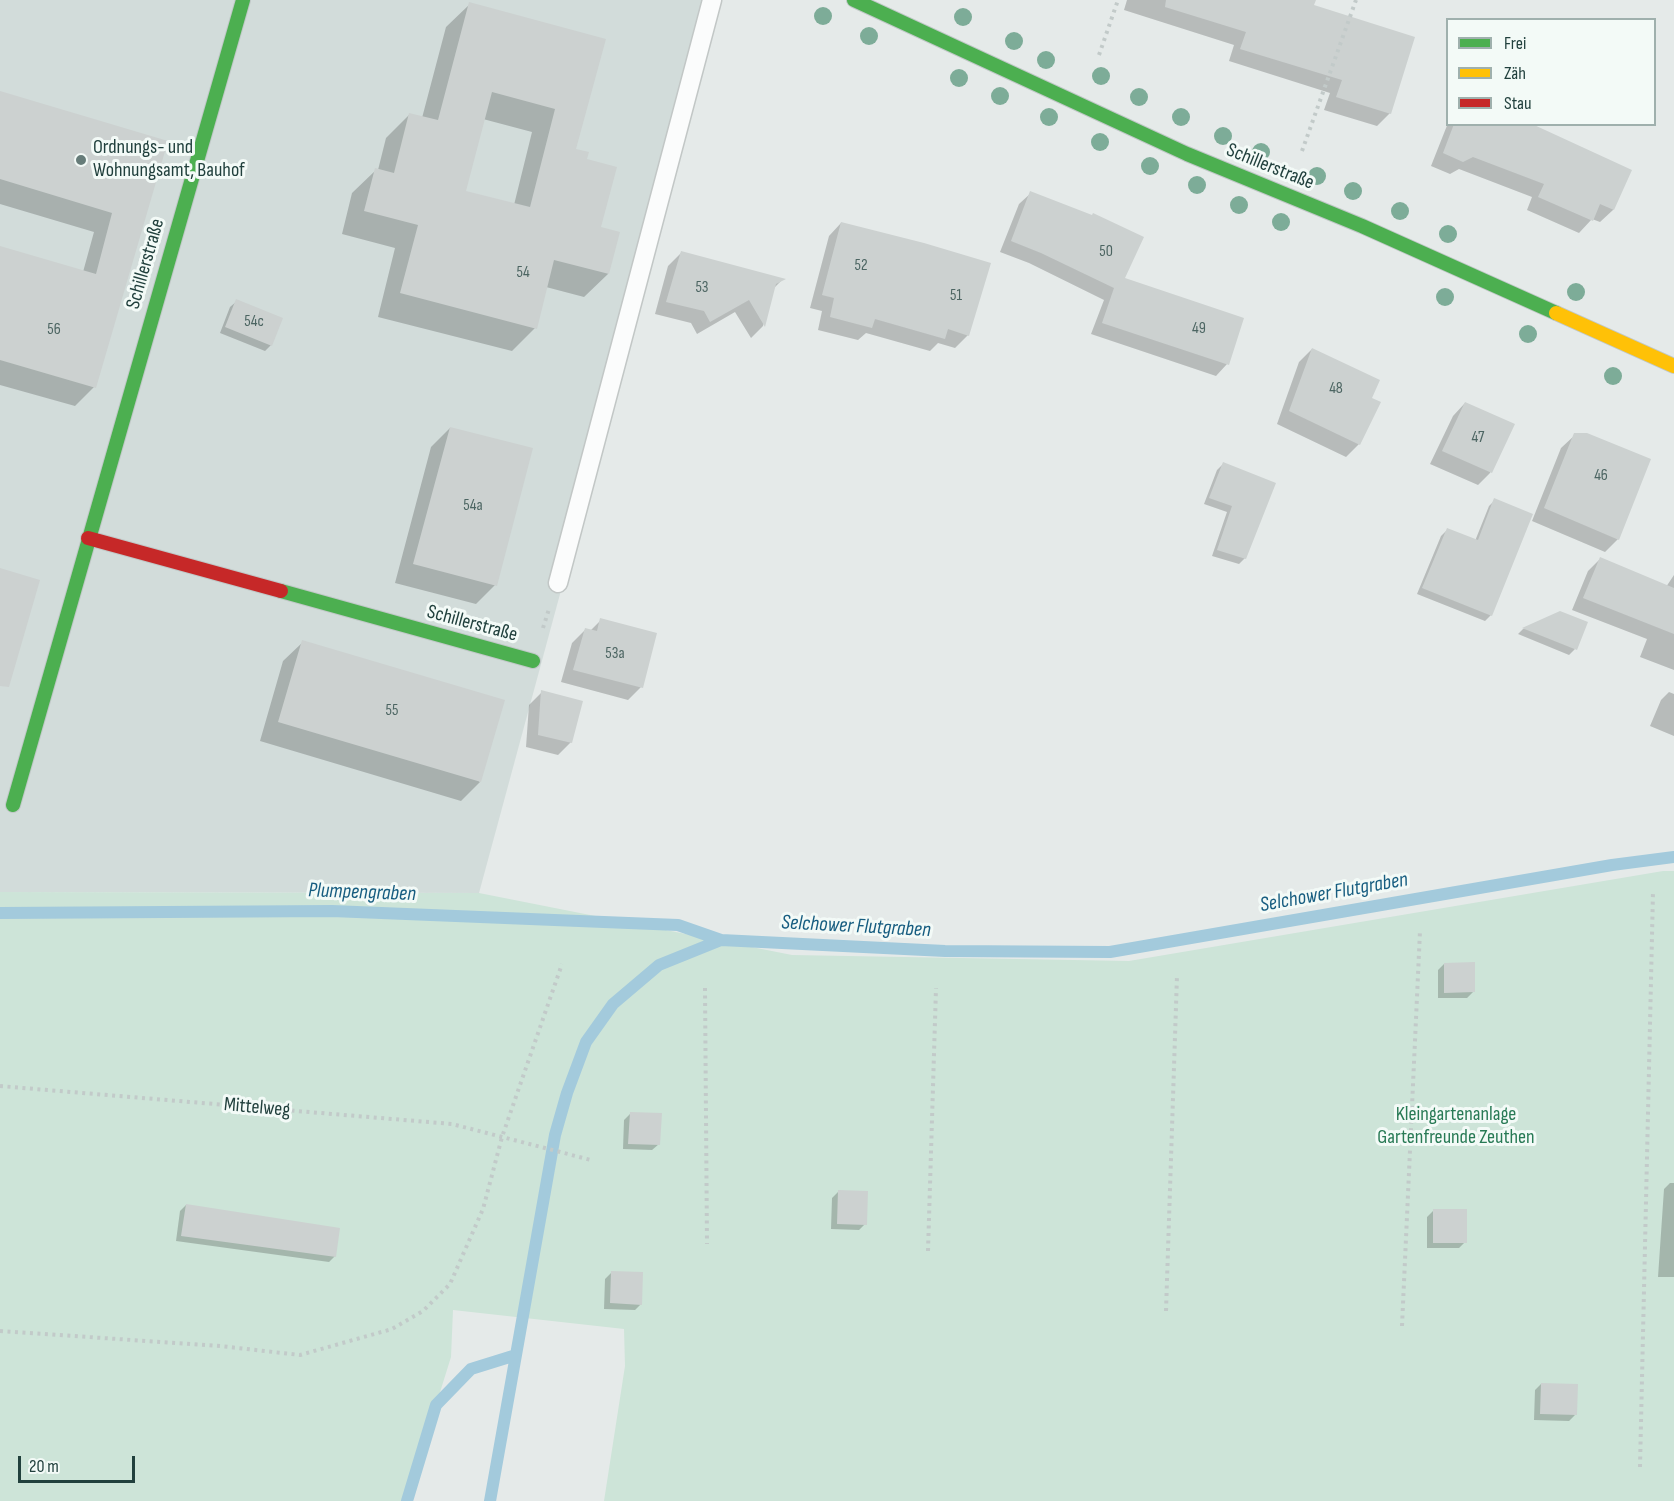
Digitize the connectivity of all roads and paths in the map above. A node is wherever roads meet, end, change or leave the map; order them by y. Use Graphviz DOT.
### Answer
graph roads {
  1 [pos="243,0"];
  2 [pos="712,0"];
  3 [pos="854,0"];
  4 [pos="1118,0"];
  5 [pos="1356,0"];
  6 [pos="1099,55"];
  7 [pos="1302,151"];
  8 [pos="1674,366"];
  9 [pos="88,538"];
  10 [pos="558,583"];
  11 [pos="533,661"];
  12 [pos="13,805"];
  13 [pos="1653,892"];
  14 [pos="1420,931"];
  15 [pos="562,964"];
  16 [pos="1177,976"];
  17 [pos="705,988"];
  18 [pos="936,988"];
  19 [pos="0,1086"];
  20 [pos="502,1137"];
  21 [pos="591,1160"];
  22 [pos="707,1244"];
  23 [pos="928,1251"];
  24 [pos="1166,1311"];
  25 [pos="1402,1326"];
  26 [pos="0,1331"];
  27 [pos="1640,1467"];
  1 -- 9 [label="street, Schillerstraße"];
  2 -- 10 [label="lane"];
  3 -- 8 [label="street, Schillerstraße"];
  4 -- 6 [label="path"];
  5 -- 7 [label="path"];
  9 -- 11 [label="street, Schillerstraße"];
  9 -- 12 [label="street, Schillerstraße"];
  10 -- 11 [label="path"];
  13 -- 27 [label="path"];
  14 -- 25 [label="path"];
  15 -- 20 [label="path"];
  16 -- 24 [label="path"];
  17 -- 22 [label="path"];
  18 -- 23 [label="path"];
  19 -- 20 [label="path, Mittelweg"];
  20 -- 21 [label="path, Mittelweg"];
  20 -- 26 [label="path"];
}
